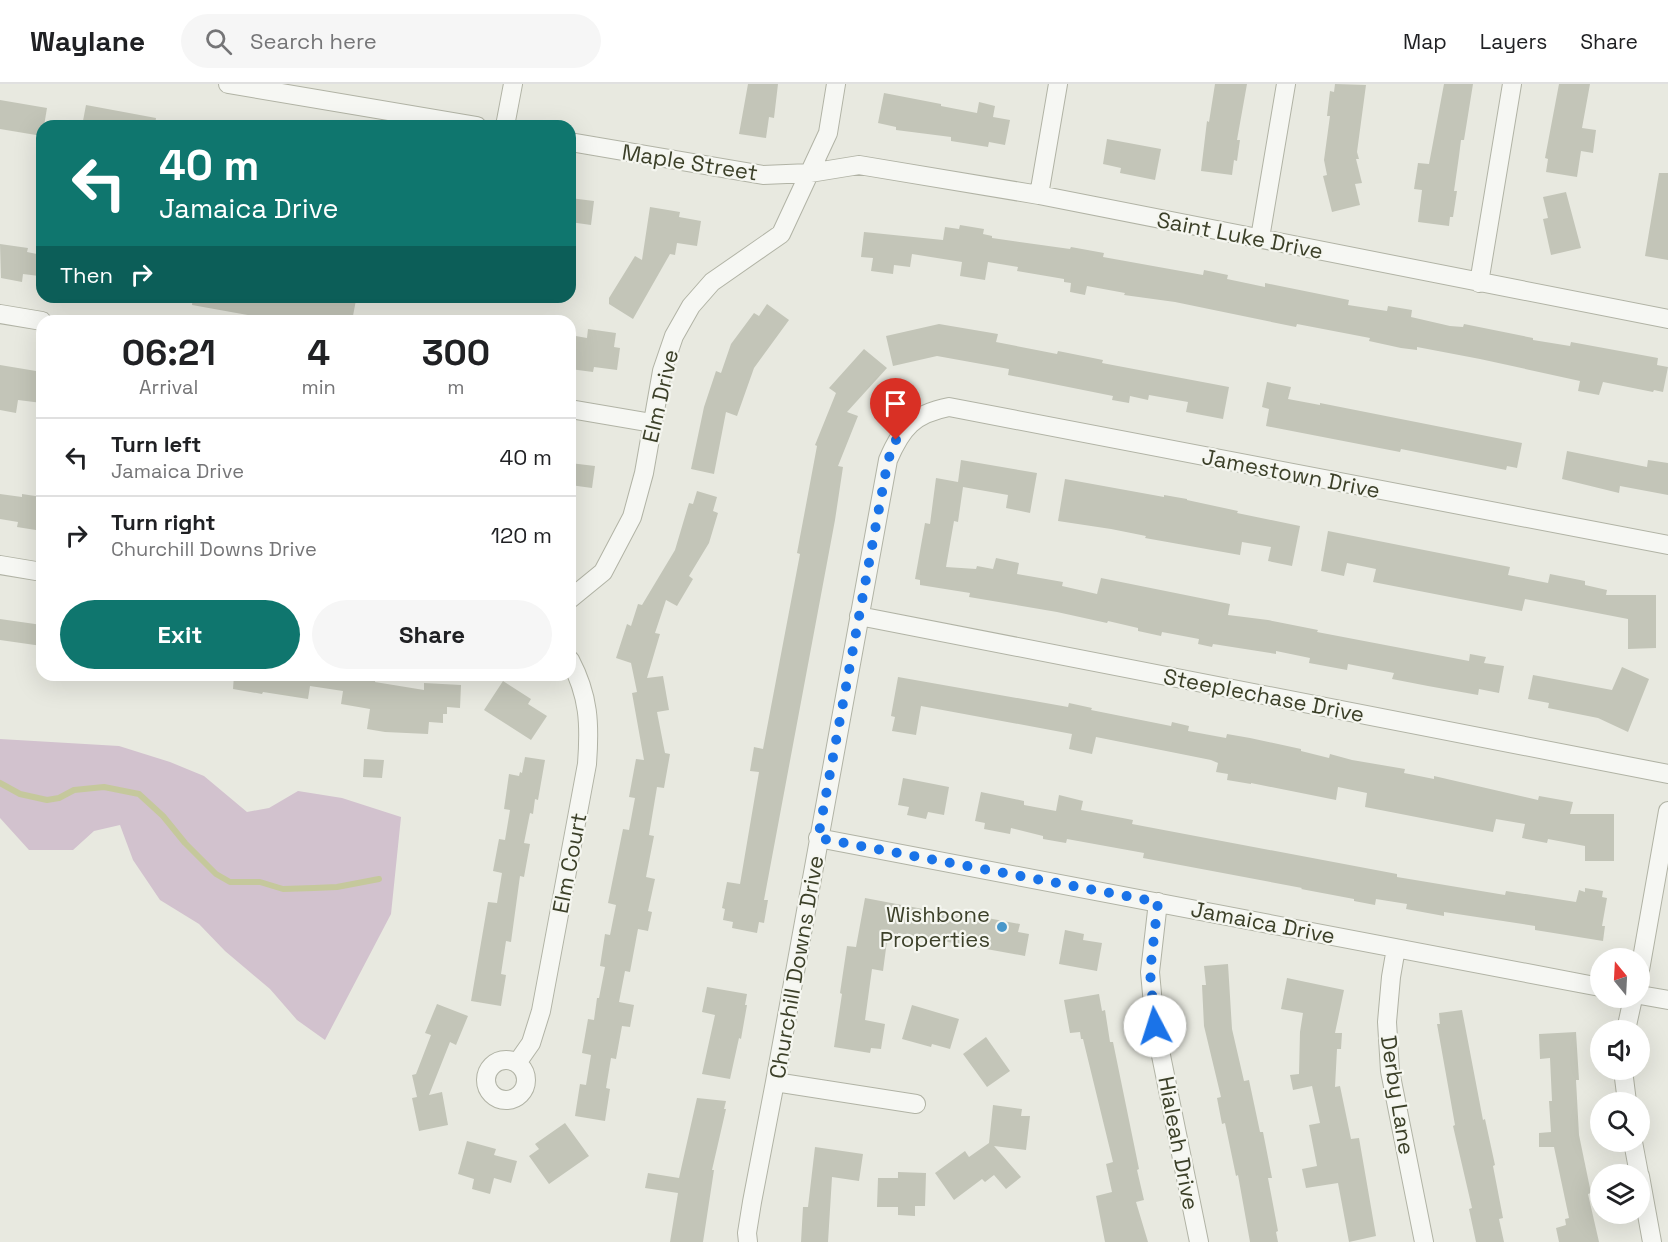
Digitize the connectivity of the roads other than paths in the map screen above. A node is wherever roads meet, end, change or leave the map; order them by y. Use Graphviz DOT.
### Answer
graph roads {
  1 [pos="228,84"];
  2 [pos="513,84"];
  3 [pos="836,84"];
  4 [pos="1058,84"];
  5 [pos="1286,84"];
  6 [pos="1512,84"];
  7 [pos="441,120"];
  8 [pos="506,120"];
  9 [pos="576,143"];
  10 [pos="810,172"];
  11 [pos="1039,195"];
  12 [pos="1260,238"];
  13 [pos="1479,283"];
  14 [pos="0,314"];
  15 [pos="1668,319"];
  16 [pos="36,320"];
  17 [pos="576,410"];
  18 [pos="916,419"];
  19 [pos="652,423"];
  20 [pos="1668,545"];
  21 [pos="0,565"];
  22 [pos="36,571"];
  23 [pos="576,594"];
  24 [pos="859,616"];
  25 [pos="576,676"];
  26 [pos="1668,774"];
  27 [pos="1668,811"];
  28 [pos="818,838"];
  29 [pos="1158,902"];
  30 [pos="1396,948"];
  31 [pos="1644,948"];
  32 [pos="1590,985"];
  33 [pos="1650,997"];
  34 [pos="1668,1000"];
  35 [pos="517,1063"];
  36 [pos="776,1082"];
  37 [pos="916,1104"];
  38 [pos="1649,1224"];
  39 [pos="748,1242"];
  40 [pos="1199,1242"];
  41 [pos="1424,1242"];
  42 [pos="1652,1242"];
  1 -- 7 [label="street"];
  2 -- 8 [label="street"];
  3 -- 10 [label="street, Elm Drive"];
  4 -- 11 [label="street"];
  5 -- 12 [label="street"];
  6 -- 13 [label="street"];
  9 -- 10 [label="street, Maple Street"];
  10 -- 11 [label="street, Saint Luke Drive"];
  10 -- 19 [label="street, Elm Drive"];
  11 -- 12 [label="street, Saint Luke Drive"];
  12 -- 13 [label="street, Saint Luke Drive"];
  13 -- 15 [label="street, Saint Luke Drive"];
  14 -- 16 [label="street"];
  17 -- 19 [label="street"];
  18 -- 20 [label="street, Jamestown Drive"];
  18 -- 24 [label="street, Churchill Downs Drive"];
  19 -- 23 [label="street, Elm Drive"];
  21 -- 22 [label="street"];
  24 -- 26 [label="street, Steeplechase Drive"];
  24 -- 28 [label="street, Churchill Downs Drive"];
  25 -- 35 [label="street, Elm Court"];
  27 -- 31 [label="street"];
  28 -- 29 [label="street, Jamaica Drive"];
  28 -- 36 [label="street, Churchill Downs Drive"];
  29 -- 30 [label="street, Jamaica Drive"];
  29 -- 40 [label="street, Hialeah Drive"];
  30 -- 32 [label="street, Jamaica Drive"];
  30 -- 41 [label="street, Derby Lane"];
  33 -- 34 [label="street"];
  36 -- 37 [label="street"];
  36 -- 39 [label="street, Churchill Downs Drive"];
  38 -- 42 [label="street"];
}
